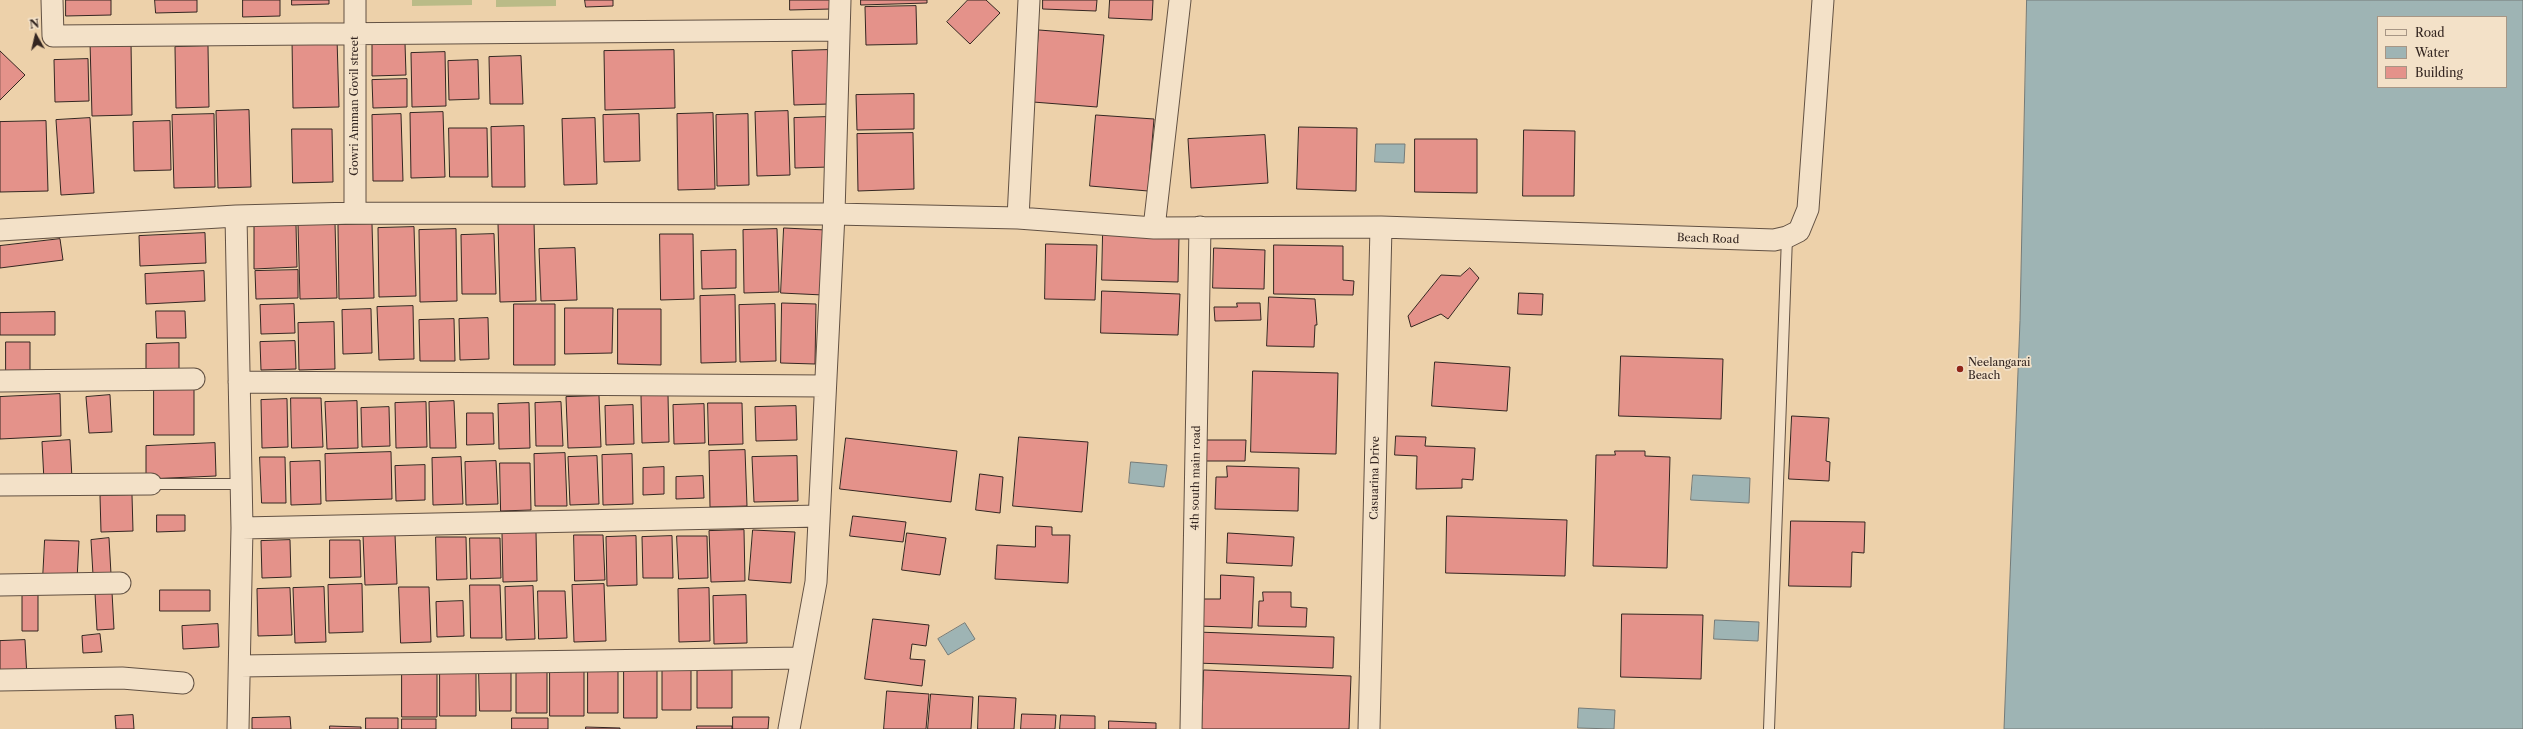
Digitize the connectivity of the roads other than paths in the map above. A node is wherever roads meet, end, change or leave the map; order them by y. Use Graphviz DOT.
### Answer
graph roads {
  1 [pos="52,0"];
  2 [pos="354,0"];
  3 [pos="840,0"];
  4 [pos="1029,0"];
  5 [pos="1180,0"];
  6 [pos="1822,0"];
  7 [pos="840,30"];
  8 [pos="354,32"];
  9 [pos="355,212"];
  10 [pos="834,214"];
  11 [pos="236,216"];
  12 [pos="1018,218"];
  13 [pos="1381,227"];
  14 [pos="1154,228"];
  15 [pos="1200,228"];
  16 [pos="0,230"];
  17 [pos="1787,237"];
  18 [pos="194,379"];
  19 [pos="0,381"];
  20 [pos="239,382"];
  21 [pos="824,386"];
  22 [pos="151,484"];
  23 [pos="241,484"];
  24 [pos="0,485"];
  25 [pos="819,516"];
  26 [pos="242,528"];
  27 [pos="120,583"];
  28 [pos="0,585"];
  29 [pos="802,658"];
  30 [pos="240,666"];
  31 [pos="0,680"];
  32 [pos="183,683"];
  33 [pos="238,729"];
  34 [pos="789,729"];
  35 [pos="1191,729"];
  36 [pos="1369,729"];
  37 [pos="1769,729"];
  1 -- 8 [label="street"];
  2 -- 8 [label="street, Gowri Amman Govil street"];
  3 -- 7 [label="street"];
  4 -- 12 [label="street"];
  5 -- 14 [label="street"];
  6 -- 17 [label="street"];
  7 -- 8 [label="street"];
  7 -- 10 [label="street"];
  8 -- 9 [label="street, Gowri Amman Govil street"];
  9 -- 10 [label="street, Beach Road"];
  9 -- 11 [label="street, Beach Road"];
  10 -- 12 [label="street, Beach Road"];
  10 -- 21 [label="street"];
  11 -- 16 [label="street, Beach Road"];
  11 -- 20 [label="street"];
  12 -- 14 [label="street, Beach Road"];
  13 -- 15 [label="street, Beach Road"];
  13 -- 17 [label="street, Beach Road"];
  13 -- 36 [label="street, Casuarina Drive"];
  14 -- 15 [label="street, Beach Road"];
  15 -- 35 [label="street, 4th south main road"];
  17 -- 37 [label="lane"];
  18 -- 19 [label="street"];
  20 -- 21 [label="street"];
  20 -- 23 [label="street"];
  21 -- 25 [label="street"];
  22 -- 23 [label="lane"];
  22 -- 24 [label="street"];
  23 -- 26 [label="street"];
  25 -- 26 [label="street"];
  25 -- 29 [label="street"];
  26 -- 30 [label="street"];
  27 -- 28 [label="street"];
  29 -- 30 [label="street"];
  29 -- 34 [label="street"];
  30 -- 33 [label="street"];
  31 -- 32 [label="street"];
}
